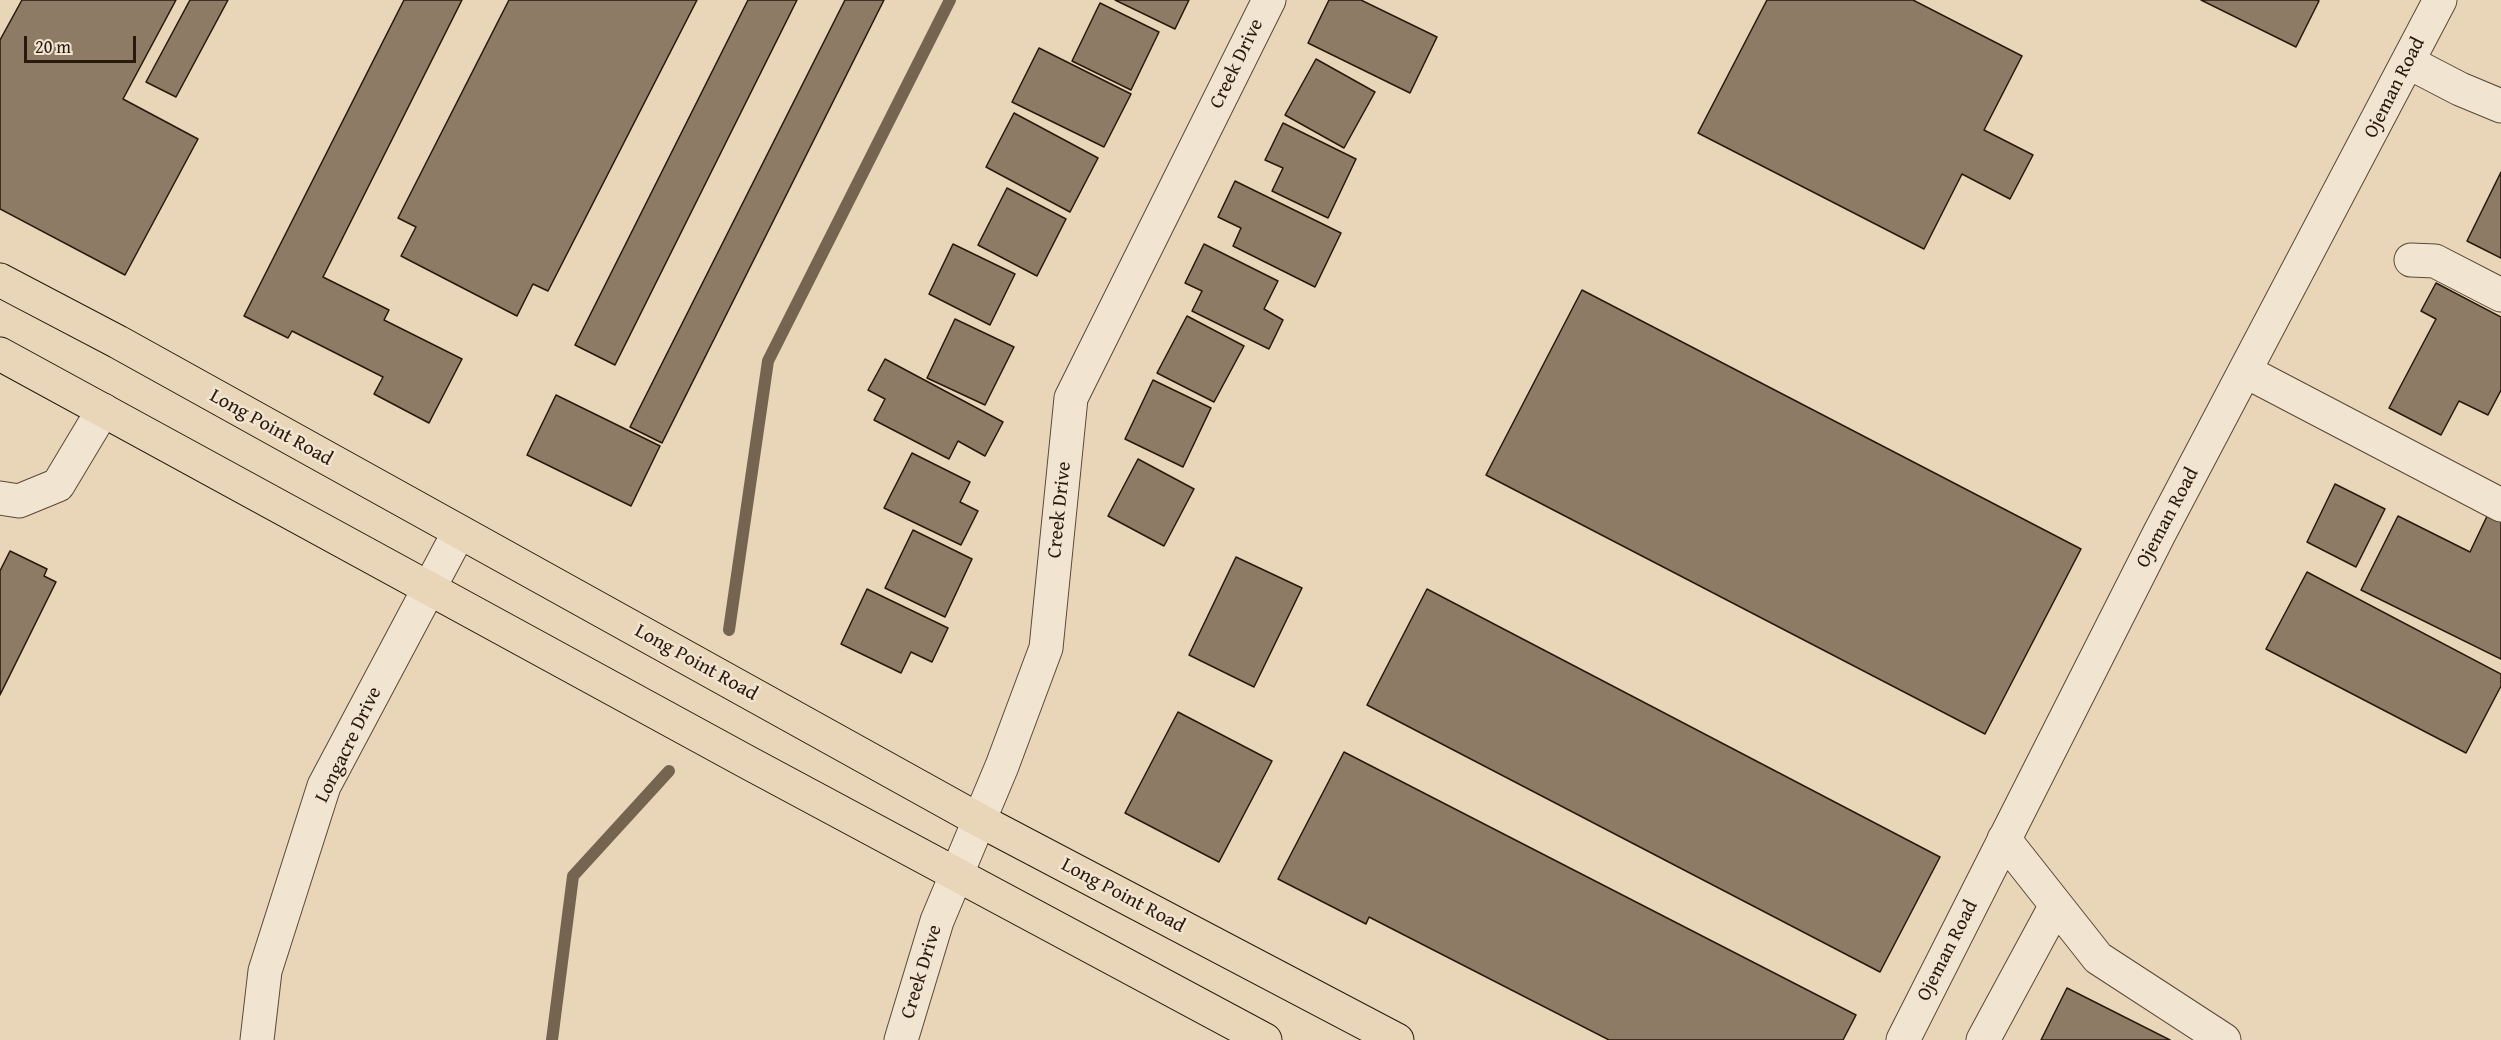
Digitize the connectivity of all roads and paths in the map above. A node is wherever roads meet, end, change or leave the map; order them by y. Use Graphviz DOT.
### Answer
graph roads {
  1 [pos="1269,0"];
  2 [pos="2440,0"];
  3 [pos="2408,62"];
  4 [pos="2501,106"];
  5 [pos="2411,260"];
  6 [pos="0,280"];
  7 [pos="2501,295"];
  8 [pos="0,354"];
  9 [pos="2245,371"];
  10 [pos="103,410"];
  11 [pos="0,498"];
  12 [pos="2501,505"];
  13 [pos="459,532"];
  14 [pos="429,589"];
  15 [pos="979,820"];
  16 [pos="2004,839"];
  17 [pos="957,875"];
  18 [pos="2056,905"];
  19 [pos="257,1040"];
  20 [pos="901,1040"];
  21 [pos="1265,1040"];
  22 [pos="1396,1040"];
  23 [pos="1903,1040"];
  24 [pos="1983,1040"];
  25 [pos="2224,1040"];
  1 -- 15 [label="street, Creek Drive"];
  2 -- 3 [label="street, Ojeman Road"];
  3 -- 4 [label="street"];
  3 -- 9 [label="street, Ojeman Road"];
  5 -- 7 [label="street"];
  6 -- 13 [label="main road, Long Point Road"];
  8 -- 10 [label="main road"];
  9 -- 12 [label="street"];
  9 -- 16 [label="street, Ojeman Road"];
  10 -- 11 [label="street"];
  10 -- 14 [label="main road"];
  13 -- 14 [label="street, Longacre Drive"];
  13 -- 15 [label="main road, Long Point Road"];
  14 -- 17 [label="main road"];
  14 -- 19 [label="street, Longacre Drive"];
  15 -- 17 [label="street, Creek Drive"];
  15 -- 22 [label="main road, Long Point Road"];
  16 -- 18 [label="street"];
  16 -- 23 [label="street, Ojeman Road"];
  17 -- 20 [label="street, Creek Drive"];
  17 -- 21 [label="main road"];
  18 -- 24 [label="street"];
  18 -- 25 [label="street"];
}
